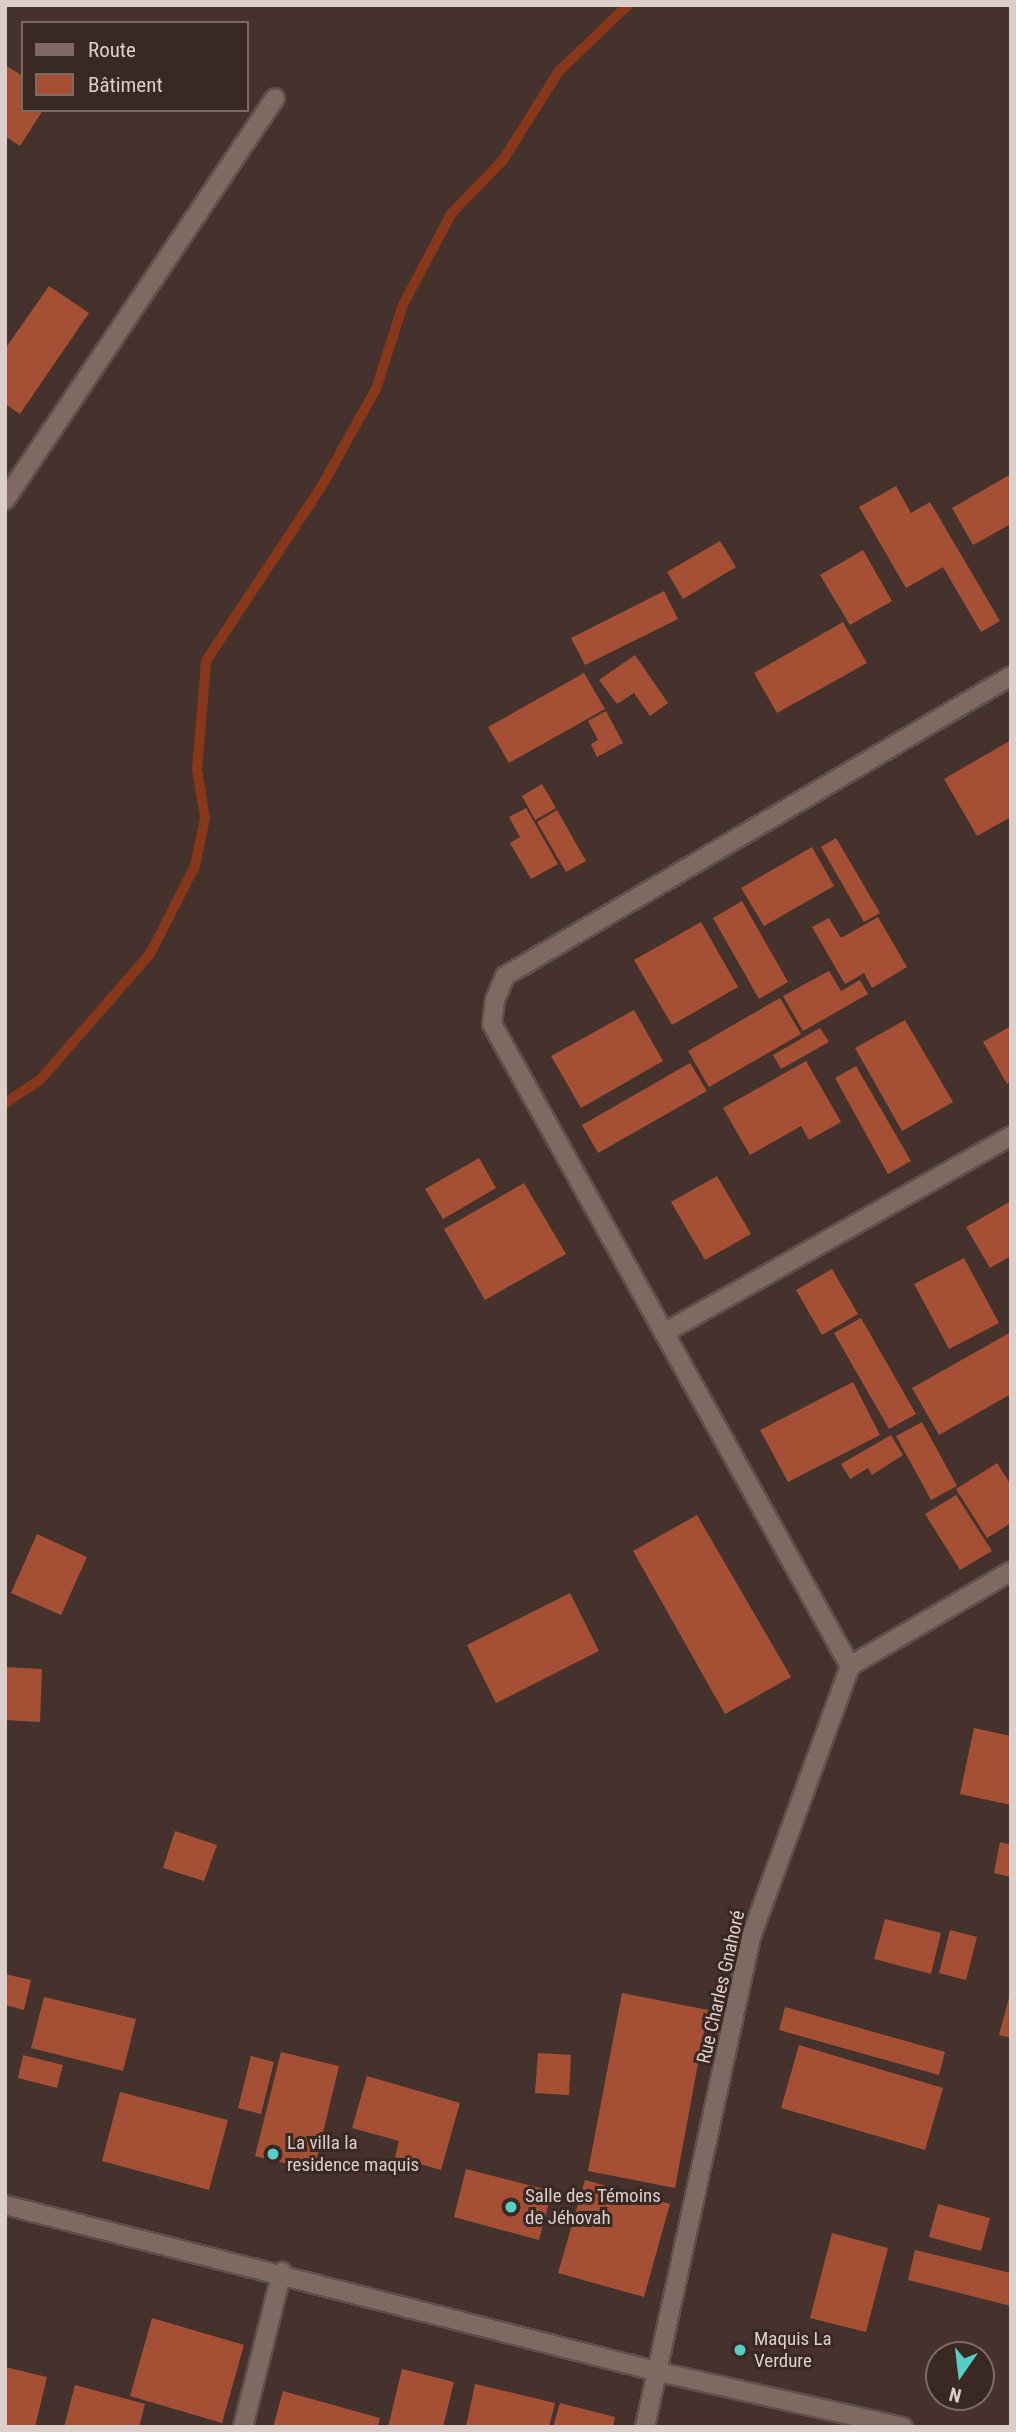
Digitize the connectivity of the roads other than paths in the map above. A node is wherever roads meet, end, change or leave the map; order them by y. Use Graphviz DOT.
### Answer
graph roads {
  1 [pos="275,98"];
  2 [pos="5,500"];
  3 [pos="1011,676"];
  4 [pos="1011,1136"];
  5 [pos="664,1333"];
  6 [pos="1011,1571"];
  7 [pos="850,1667"];
  8 [pos="5,2205"];
  9 [pos="282,2272"];
  10 [pos="659,2372"];
  11 [pos="243,2427"];
  12 [pos="645,2427"];
  13 [pos="903,2427"];
  1 -- 2 [label="street"];
  3 -- 5 [label="street"];
  4 -- 5 [label="street"];
  5 -- 7 [label="street"];
  6 -- 7 [label="street"];
  7 -- 10 [label="street, Rue Charles Gnahoré"];
  8 -- 9 [label="street"];
  9 -- 10 [label="street"];
  9 -- 11 [label="street"];
  10 -- 12 [label="street, Rue Charles Gnahoré"];
  10 -- 13 [label="street"];
}
